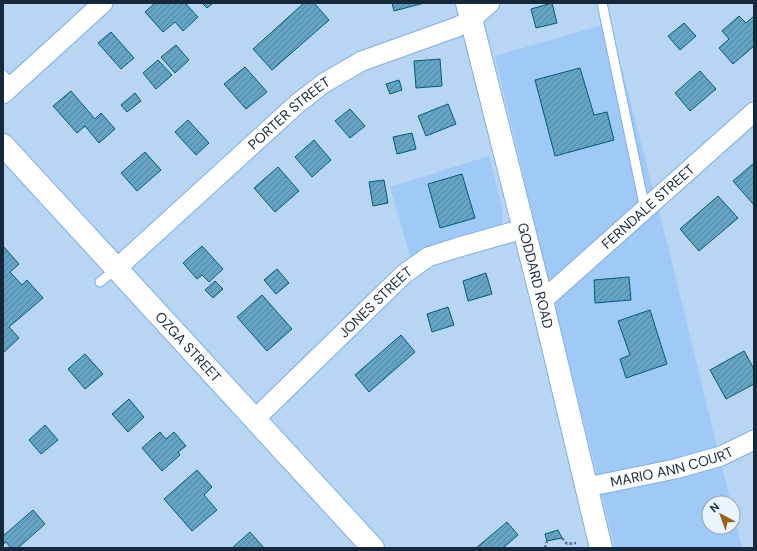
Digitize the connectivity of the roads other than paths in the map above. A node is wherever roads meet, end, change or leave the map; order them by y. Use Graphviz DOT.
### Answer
graph roads {
  1 [pos="103,3"];
  2 [pos="490,3"];
  3 [pos="602,3"];
  4 [pos="469,11"];
  5 [pos="6,85"];
  6 [pos="754,112"];
  7 [pos="3,145"];
  8 [pos="645,210"];
  9 [pos="523,229"];
  10 [pos="108,276"];
  11 [pos="542,301"];
  12 [pos="255,419"];
  13 [pos="754,440"];
  14 [pos="587,487"];
  15 [pos="373,548"];
  16 [pos="601,548"];
  1 -- 5 [label="street"];
  2 -- 4 [label="street, PORTER STREET"];
  3 -- 8 [label="lane"];
  4 -- 9 [label="main road, GODDARD ROAD"];
  4 -- 10 [label="street, PORTER STREET"];
  6 -- 8 [label="street, FERNDALE STREET"];
  7 -- 10 [label="main road, OZGA STREET"];
  8 -- 11 [label="street, FERNDALE STREET"];
  9 -- 11 [label="main road, GODDARD ROAD"];
  9 -- 12 [label="street, JONES STREET"];
  10 -- 12 [label="main road, OZGA STREET"];
  11 -- 14 [label="main road, GODDARD ROAD"];
  12 -- 15 [label="main road, OZGA STREET"];
  13 -- 14 [label="street, MARIO ANN COURT"];
  14 -- 16 [label="main road, GODDARD ROAD"];
}
